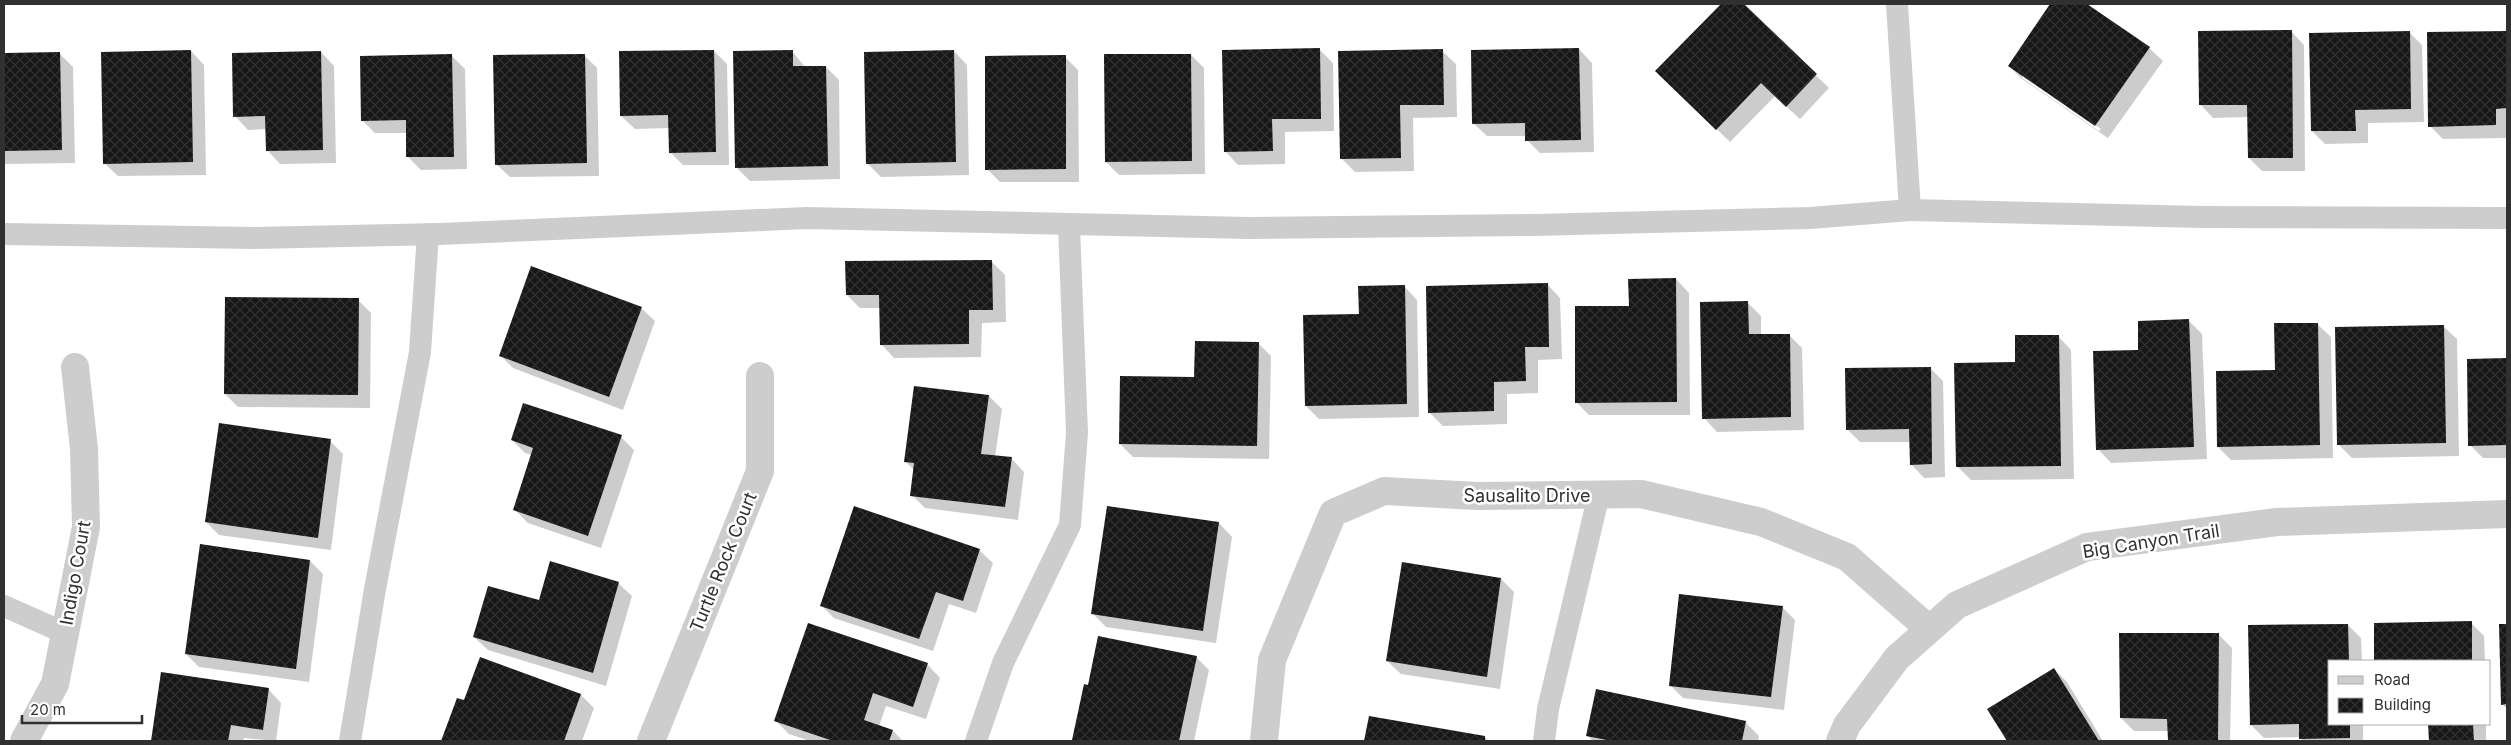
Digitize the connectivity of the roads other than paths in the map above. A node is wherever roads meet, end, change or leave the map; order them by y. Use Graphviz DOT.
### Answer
graph roads {
  1 [pos="1897,4"];
  2 [pos="1910,210"];
  3 [pos="2507,218"];
  4 [pos="1069,226"];
  5 [pos="4,234"];
  6 [pos="428,234"];
  7 [pos="75,367"];
  8 [pos="760,376"];
  9 [pos="1599,494"];
  10 [pos="2507,514"];
  11 [pos="4,606"];
  12 [pos="1929,629"];
  13 [pos="65,633"];
  14 [pos="24,741"];
  15 [pos="350,741"];
  16 [pos="651,741"];
  17 [pos="976,741"];
  18 [pos="1264,741"];
  19 [pos="1544,741"];
  20 [pos="1840,741"];
  1 -- 2 [label="lane"];
  2 -- 3 [label="lane"];
  2 -- 4 [label="lane"];
  4 -- 6 [label="lane"];
  4 -- 17 [label="lane"];
  5 -- 6 [label="lane"];
  6 -- 15 [label="lane"];
  7 -- 13 [label="street, Indigo Court"];
  8 -- 16 [label="street, Turtle Rock Court"];
  9 -- 12 [label="street, Sausalito Drive"];
  9 -- 18 [label="street, Sausalito Drive"];
  9 -- 19 [label="lane"];
  10 -- 12 [label="street, Big Canyon Trail"];
  11 -- 13 [label="lane"];
  12 -- 20 [label="street, Big Canyon Trail"];
  13 -- 14 [label="street, Indigo Court"];
}
